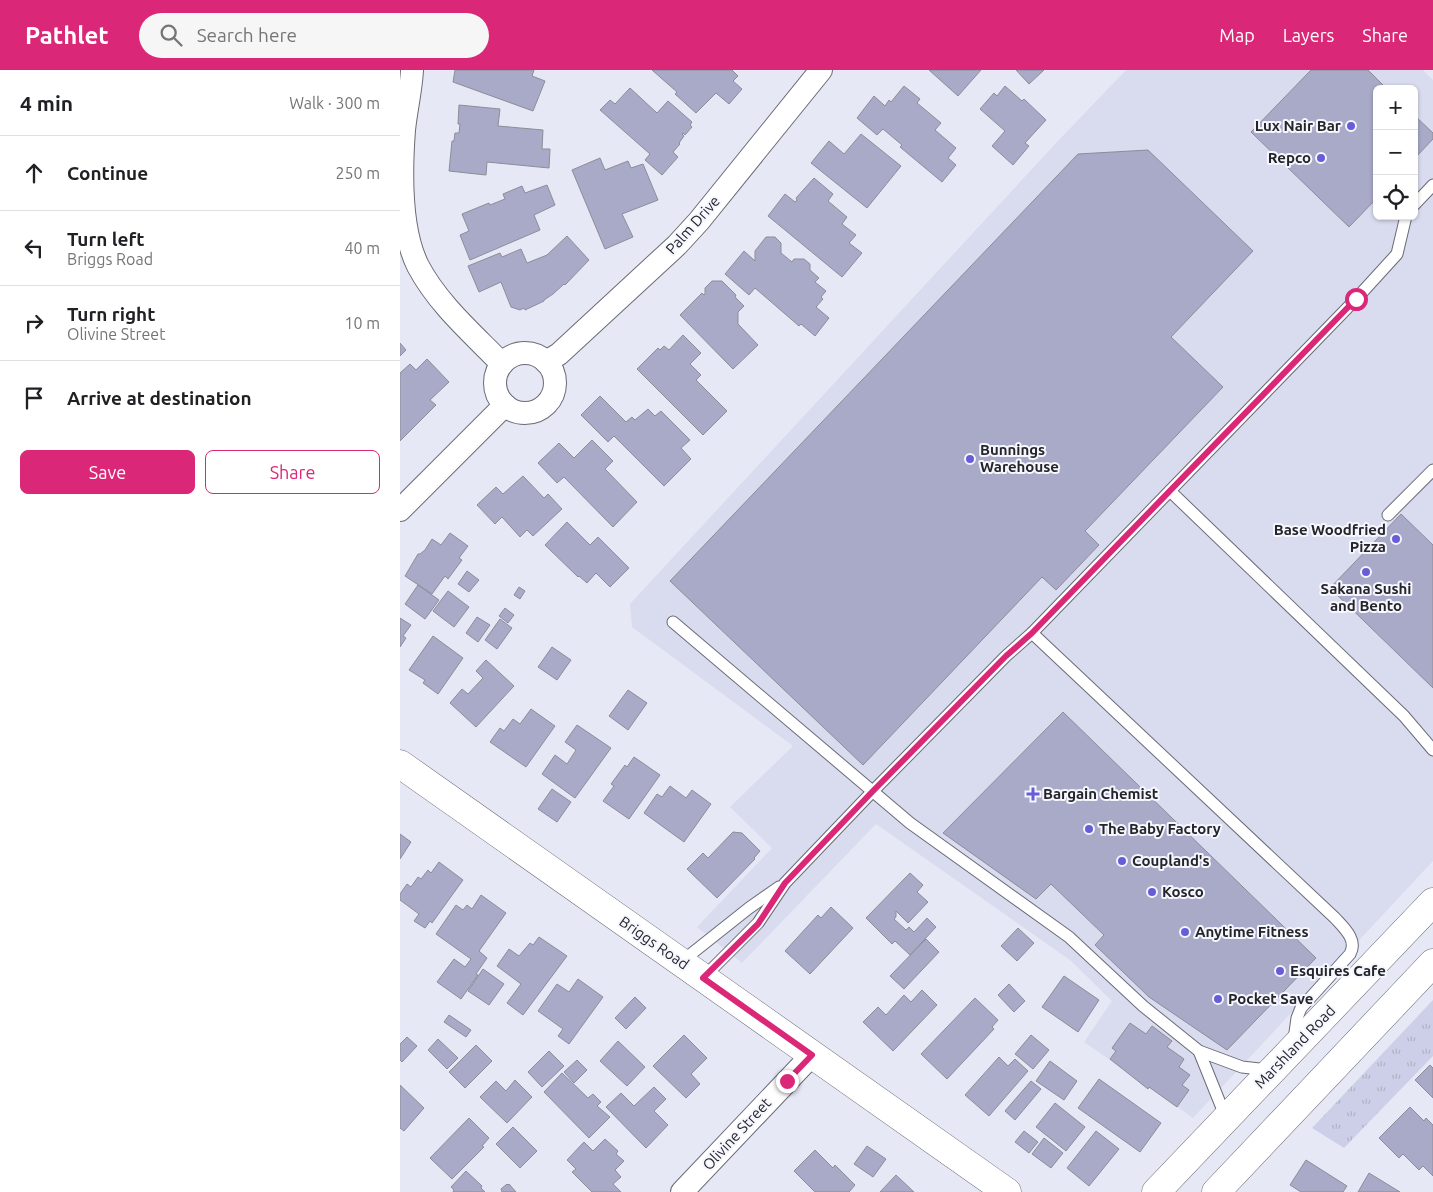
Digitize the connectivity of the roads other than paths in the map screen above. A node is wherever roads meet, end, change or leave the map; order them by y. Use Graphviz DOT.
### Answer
graph roads {
  1 [pos="412,70"];
  2 [pos="821,70"];
  3 [pos="402,129"];
  4 [pos="1433,185"];
  5 [pos="1418,201"];
  6 [pos="1405,220"];
  7 [pos="546,362"];
  8 [pos="502,364"];
  9 [pos="505,405"];
  10 [pos="1433,470"];
  11 [pos="1170,491"];
  12 [pos="400,510"];
  13 [pos="1388,515"];
  14 [pos="674,622"];
  15 [pos="1032,633"];
  16 [pos="1428,740"];
  17 [pos="1433,750"];
  18 [pos="400,764"];
  19 [pos="872,792"];
  20 [pos="785,883"];
  21 [pos="1433,902"];
  22 [pos="682,962"];
  23 [pos="1433,963"];
  24 [pos="703,978"];
  25 [pos="1293,1049"];
  26 [pos="1199,1050"];
  27 [pos="812,1055"];
  28 [pos="1273,1070"];
  29 [pos="1226,1118"];
  30 [pos="682,1192"];
  31 [pos="1007,1192"];
  32 [pos="1156,1192"];
  33 [pos="1216,1192"];
  1 -- 3 [label="street"];
  2 -- 7 [label="street, Palm Drive"];
  3 -- 8 [label="street"];
  4 -- 5 [label="lane"];
  6 -- 11 [label="lane"];
  7 -- 8 [label="street"];
  7 -- 9 [label="street"];
  8 -- 9 [label="street"];
  9 -- 12 [label="street"];
  10 -- 13 [label="lane"];
  11 -- 15 [label="lane"];
  11 -- 16 [label="lane"];
  14 -- 19 [label="lane"];
  15 -- 19 [label="lane"];
  15 -- 25 [label="lane"];
  16 -- 17 [label="lane"];
  18 -- 22 [label="main road, Briggs Road"];
  19 -- 20 [label="lane"];
  19 -- 26 [label="lane"];
  20 -- 22 [label="lane"];
  20 -- 24 [label="lane"];
  21 -- 25 [label="main road, Marshland Road"];
  22 -- 24 [label="main road, Briggs Road"];
  23 -- 33 [label="main road"];
  24 -- 27 [label="main road, Briggs Road"];
  25 -- 28 [label="main road, Marshland Road"];
  26 -- 28 [label="lane"];
  26 -- 29 [label="lane"];
  27 -- 30 [label="street, Olivine Street"];
  27 -- 31 [label="main road, Briggs Road"];
  28 -- 29 [label="main road, Marshland Road"];
  29 -- 32 [label="main road, Marshland Road"];
}
